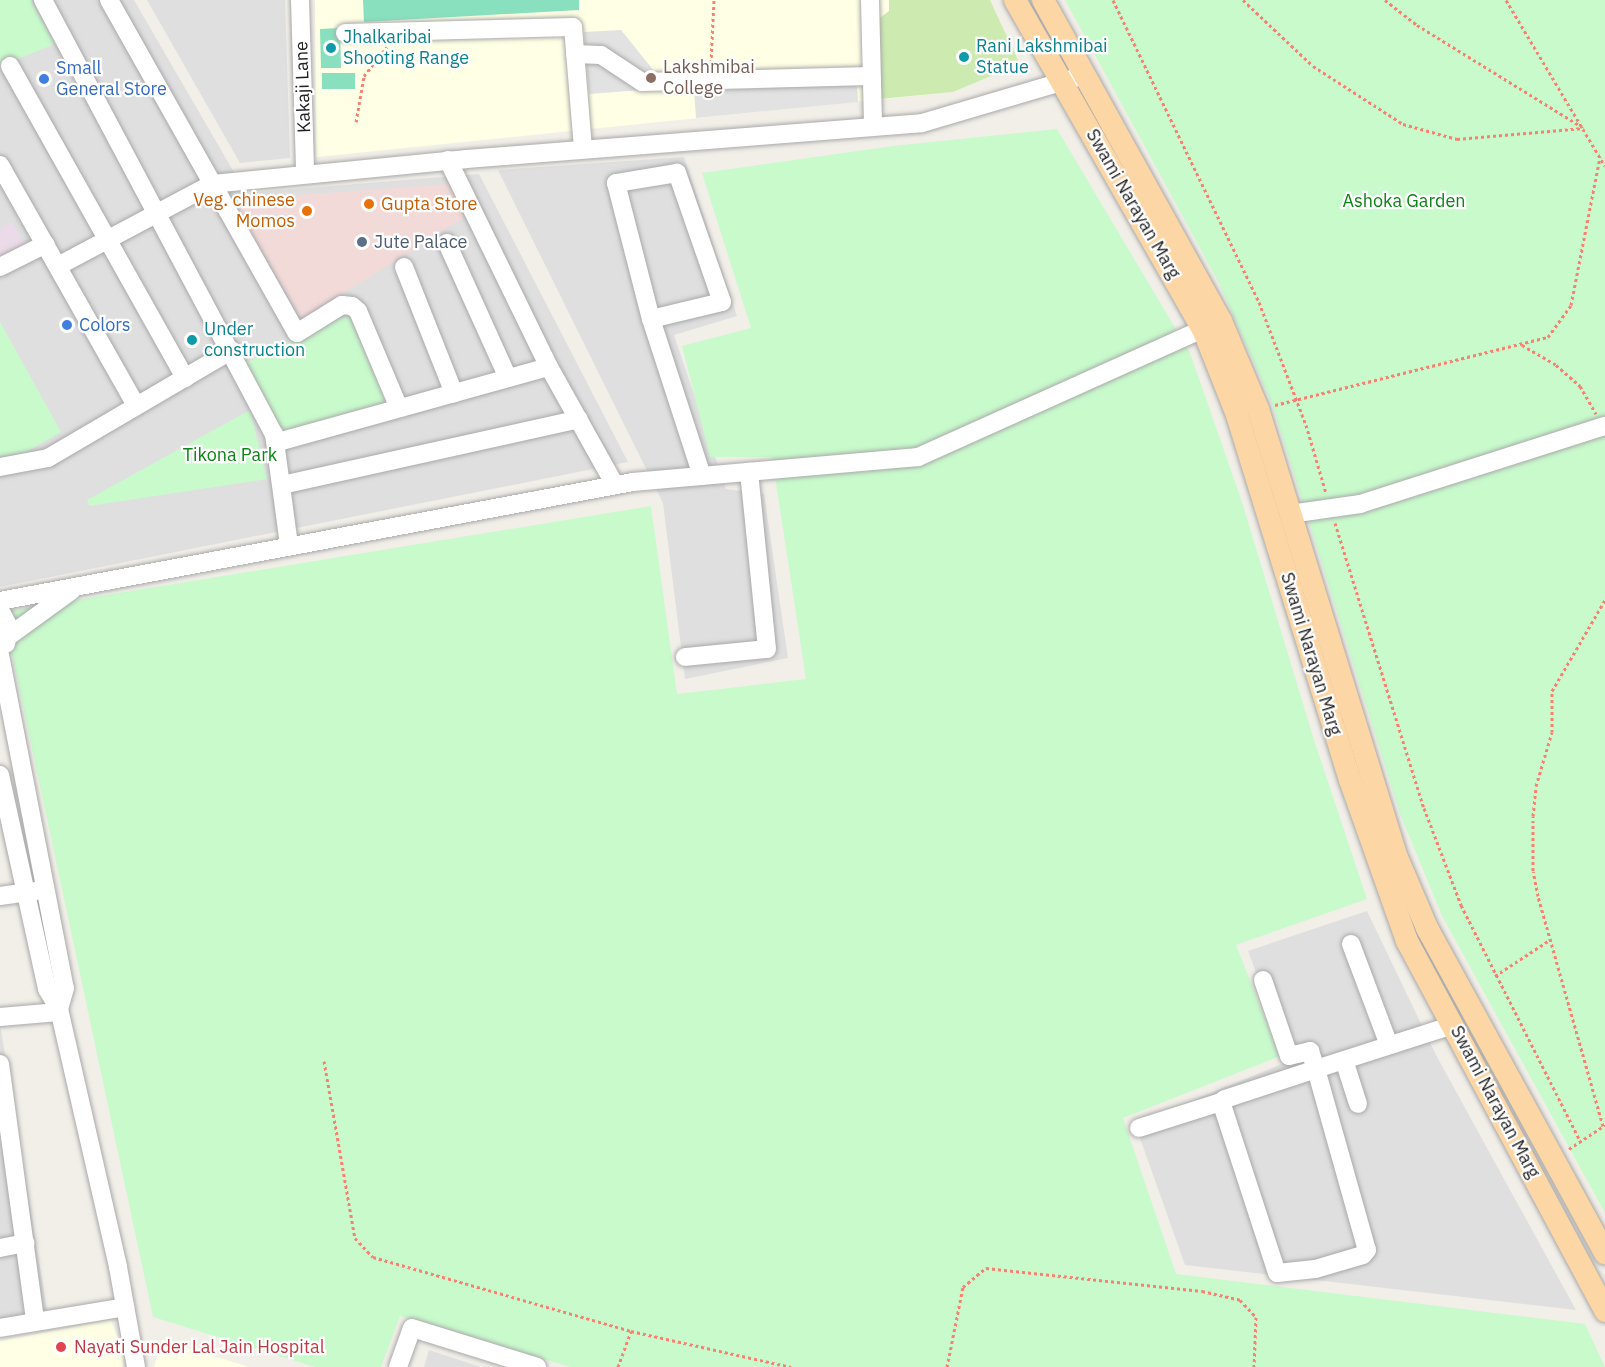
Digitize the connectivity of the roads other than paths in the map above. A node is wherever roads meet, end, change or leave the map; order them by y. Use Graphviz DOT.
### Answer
graph roads {
  1 [pos="43,0"];
  2 [pos="110,0"];
  3 [pos="300,0"];
  4 [pos="870,0"];
  5 [pos="1015,0"];
  6 [pos="1043,0"];
  7 [pos="345,33"];
  8 [pos="575,54"];
  9 [pos="10,66"];
  10 [pos="1085,75"];
  11 [pos="872,76"];
  12 [pos="1063,82"];
  13 [pos="873,126"];
  14 [pos="583,149"];
  15 [pos="448,160"];
  16 [pos="0,165"];
  17 [pos="305,173"];
  18 [pos="212,184"];
  19 [pos="159,213"];
  20 [pos="106,238"];
  21 [pos="447,243"];
  22 [pos="46,244"];
  23 [pos="58,266"];
  24 [pos="0,267"];
  25 [pos="404,267"];
  26 [pos="651,318"];
  27 [pos="1212,325"];
  28 [pos="232,350"];
  29 [pos="549,367"];
  30 [pos="185,378"];
  31 [pos="508,378"];
  32 [pos="454,393"];
  33 [pos="136,405"];
  34 [pos="399,408"];
  35 [pos="579,419"];
  36 [pos="1603,427"];
  37 [pos="278,442"];
  38 [pos="0,467"];
  39 [pos="749,472"];
  40 [pos="702,476"];
  41 [pos="282,485"];
  42 [pos="615,485"];
  43 [pos="1290,514"];
  44 [pos="288,545"];
  45 [pos="75,589"];
  46 [pos="0,601"];
  47 [pos="0,610"];
  48 [pos="4,643"];
  49 [pos="0,655"];
  50 [pos="685,657"];
  51 [pos="0,775"];
  52 [pos="26,891"];
  53 [pos="46,891"];
  54 [pos="0,896"];
  55 [pos="1351,944"];
  56 [pos="1263,980"];
  57 [pos="59,1010"];
  58 [pos="0,1017"];
  59 [pos="1453,1025"];
  60 [pos="1389,1046"];
  61 [pos="1344,1060"];
  62 [pos="0,1064"];
  63 [pos="1316,1069"];
  64 [pos="3,1101"];
  65 [pos="1221,1102"];
  66 [pos="1358,1104"];
  67 [pos="1139,1128"];
  68 [pos="7,1159"];
  69 [pos="26,1243"];
  70 [pos="0,1248"];
  71 [pos="1605,1252"];
  72 [pos="125,1307"];
  73 [pos="1605,1311"];
  74 [pos="35,1321"];
  75 [pos="0,1328"];
  76 [pos="136,1367"];
  77 [pos="398,1367"];
  78 [pos="537,1367"];
  1 -- 19 [label="street"];
  2 -- 18 [label="street"];
  3 -- 17 [label="street, Kakaji Lane"];
  4 -- 11 [label="street"];
  5 -- 12 [label="main road, Swami Narayan Marg"];
  6 -- 10 [label="main road, Swami Narayan Marg"];
  7 -- 8 [label="street"];
  8 -- 11 [label="street"];
  8 -- 14 [label="street"];
  9 -- 20 [label="street"];
  10 -- 12 [label="street"];
  10 -- 27 [label="main road, Swami Narayan Marg"];
  11 -- 13 [label="street"];
  12 -- 13 [label="street"];
  12 -- 27 [label="main road, Swami Narayan Marg"];
  13 -- 14 [label="street"];
  14 -- 15 [label="street"];
  15 -- 17 [label="street"];
  15 -- 29 [label="street"];
  16 -- 22 [label="street"];
  17 -- 18 [label="street"];
  18 -- 19 [label="street"];
  18 -- 34 [label="street"];
  19 -- 20 [label="street"];
  19 -- 28 [label="street"];
  20 -- 23 [label="street"];
  20 -- 30 [label="street"];
  21 -- 31 [label="street"];
  22 -- 23 [label="street"];
  22 -- 24 [label="street"];
  23 -- 33 [label="street"];
  25 -- 32 [label="street"];
  26 -- 26 [label="street"];
  26 -- 40 [label="street"];
  27 -- 39 [label="street"];
  27 -- 43 [label="main road, Swami Narayan Marg"];
  27 -- 59 [label="main road, Swami Narayan Marg"];
  28 -- 30 [label="street"];
  28 -- 37 [label="street"];
  29 -- 31 [label="street"];
  29 -- 35 [label="street"];
  30 -- 33 [label="street"];
  31 -- 32 [label="street"];
  32 -- 34 [label="street"];
  33 -- 38 [label="street"];
  34 -- 37 [label="street"];
  35 -- 41 [label="street"];
  35 -- 42 [label="street"];
  36 -- 43 [label="street"];
  37 -- 41 [label="street"];
  39 -- 40 [label="street"];
  39 -- 50 [label="street"];
  40 -- 42 [label="street"];
  41 -- 44 [label="street"];
  42 -- 44 [label="street"];
  43 -- 71 [label="main road, Swami Narayan Marg"];
  44 -- 45 [label="street"];
  45 -- 46 [label="street"];
  45 -- 48 [label="street"];
  47 -- 48 [label="street"];
  49 -- 53 [label="street"];
  51 -- 52 [label="street"];
  52 -- 53 [label="street"];
  52 -- 54 [label="street"];
  52 -- 57 [label="street"];
  53 -- 57 [label="street"];
  55 -- 60 [label="street"];
  56 -- 63 [label="street"];
  57 -- 58 [label="street"];
  57 -- 72 [label="street"];
  59 -- 60 [label="street"];
  59 -- 73 [label="main road, Swami Narayan Marg"];
  60 -- 61 [label="street"];
  61 -- 63 [label="street"];
  61 -- 66 [label="street"];
  62 -- 64 [label="street"];
  63 -- 65 [label="street"];
  63 -- 65 [label="street"];
  64 -- 68 [label="street"];
  65 -- 67 [label="street"];
  68 -- 69 [label="street"];
  69 -- 70 [label="street"];
  69 -- 74 [label="street"];
  72 -- 74 [label="street"];
  72 -- 76 [label="street"];
  74 -- 75 [label="street"];
  77 -- 78 [label="street"];
}
